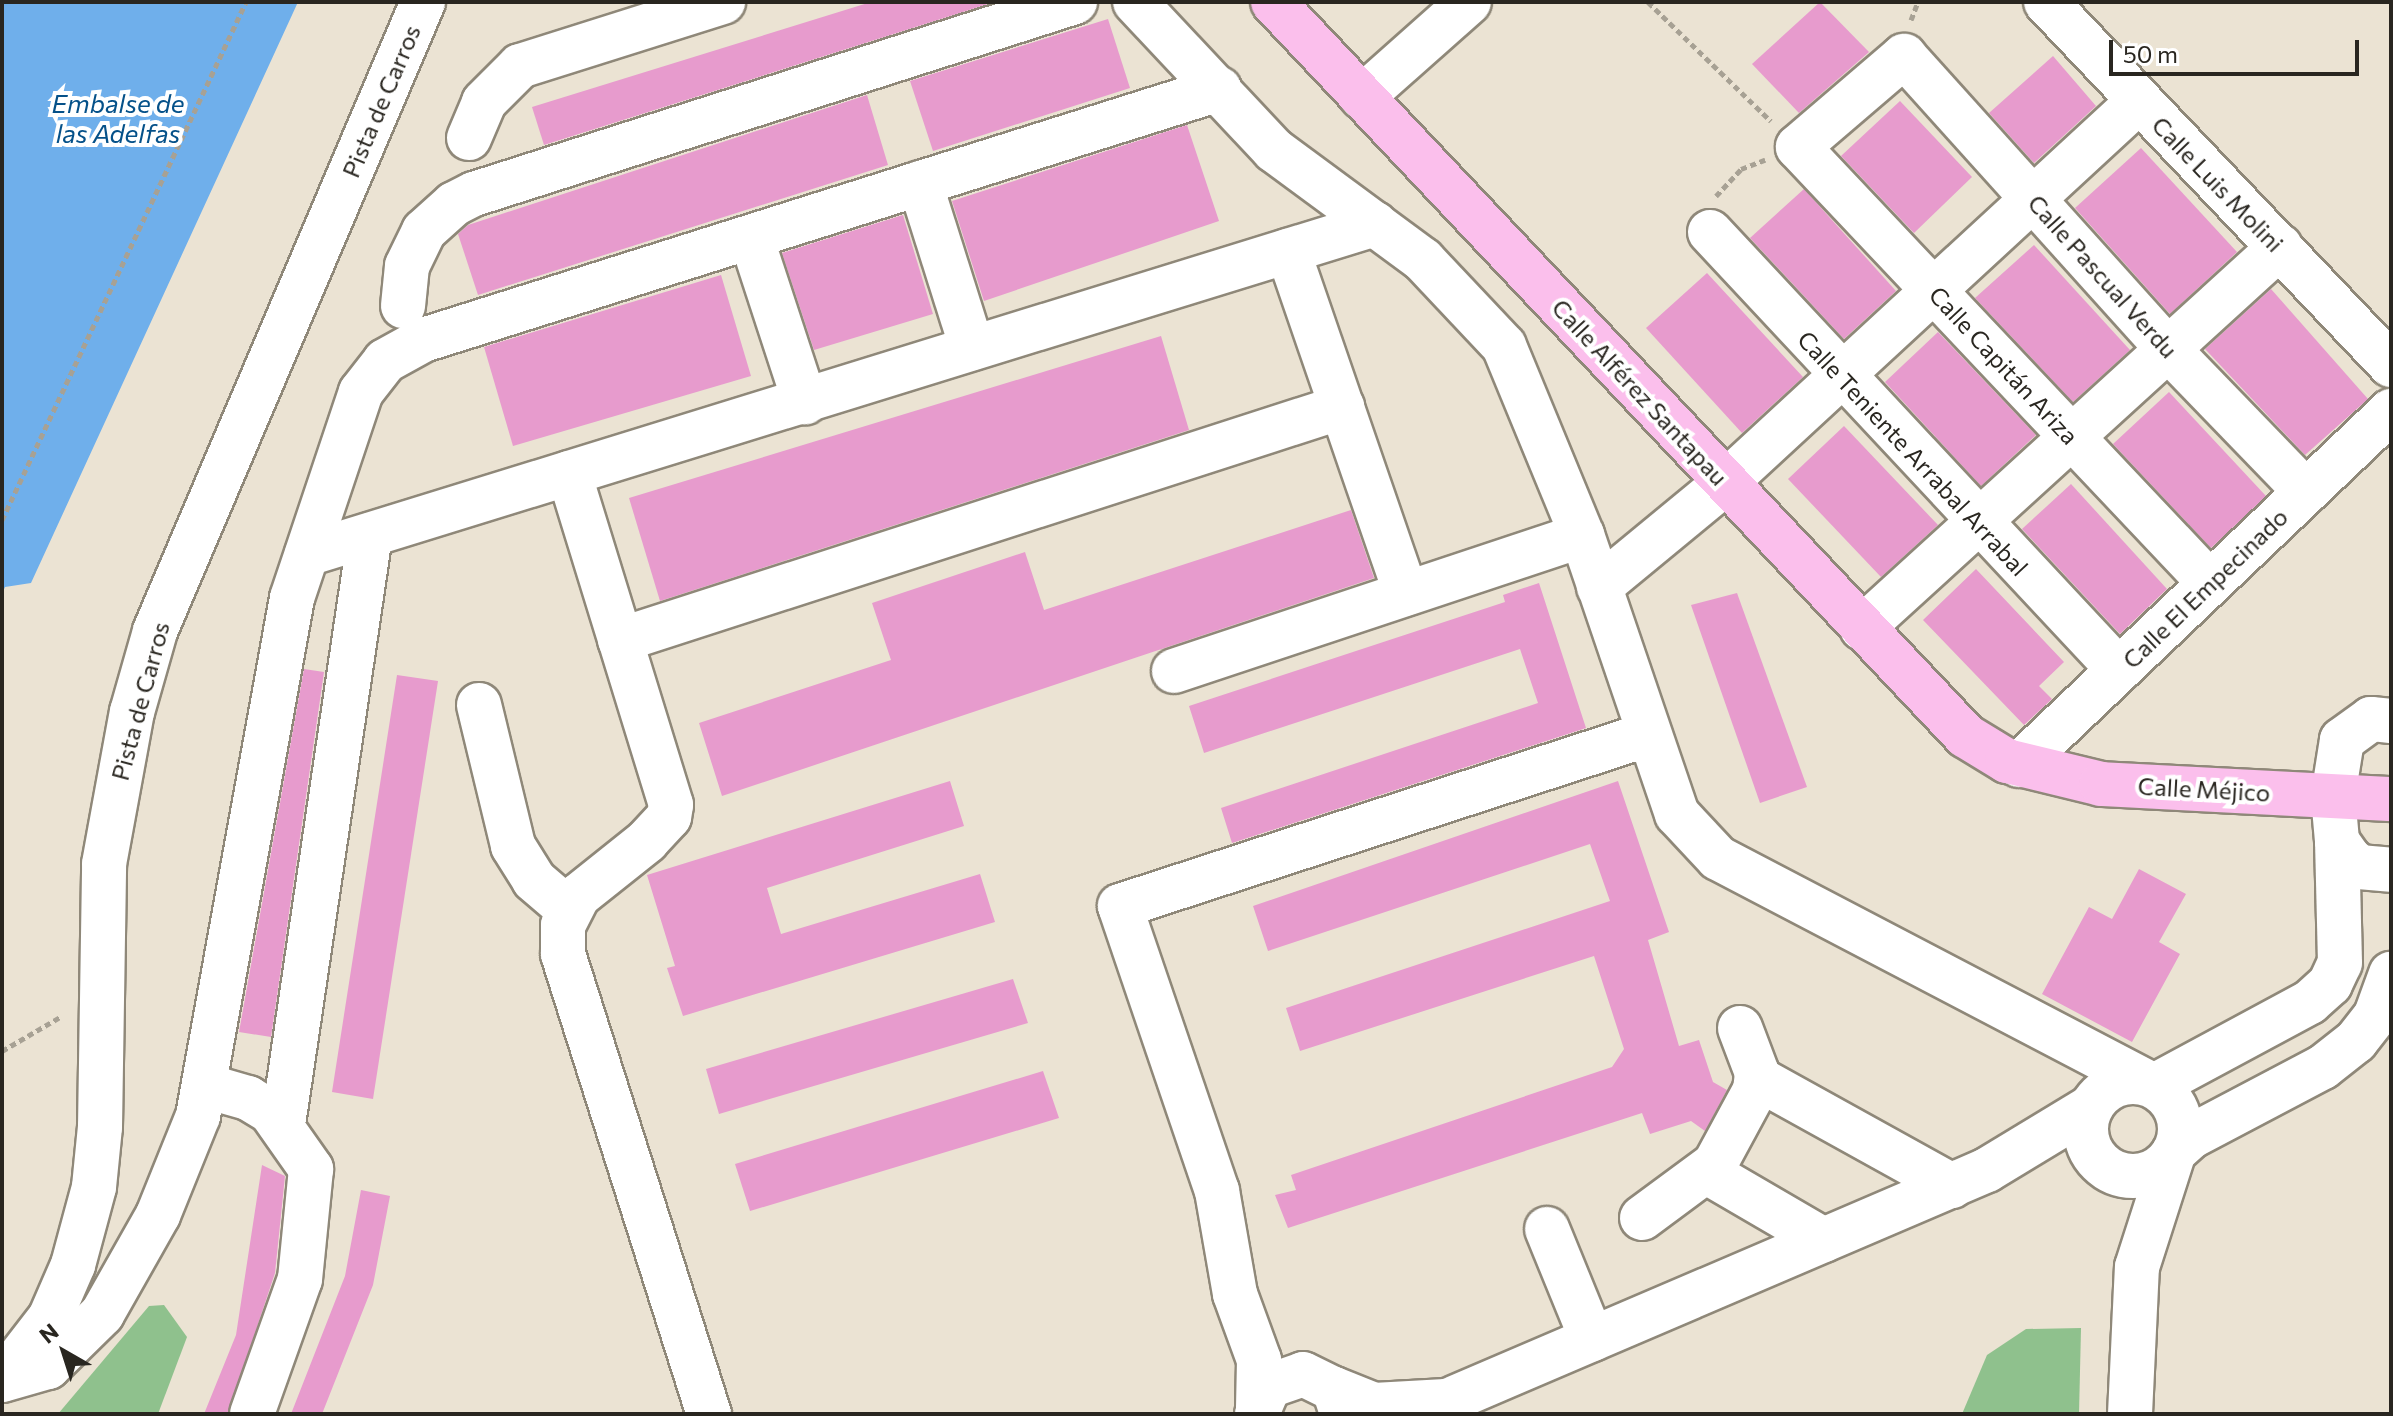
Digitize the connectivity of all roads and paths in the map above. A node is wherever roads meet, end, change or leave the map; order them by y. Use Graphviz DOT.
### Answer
graph roads {
  1 [pos="246,2"];
  2 [pos="423,2"];
  3 [pos="723,2"];
  4 [pos="1135,2"];
  5 [pos="1273,2"];
  6 [pos="1469,2"];
  7 [pos="1648,2"];
  8 [pos="2046,2"];
  9 [pos="1051,6"];
  10 [pos="1219,89"];
  11 [pos="1362,97"];
  12 [pos="2139,101"];
  13 [pos="469,138"];
  14 [pos="1798,147"];
  15 [pos="920,183"];
  16 [pos="2034,199"];
  17 [pos="1375,224"];
  18 [pos="1710,232"];
  19 [pos="751,237"];
  20 [pos="2280,247"];
  21 [pos="1288,251"];
  22 [pos="1934,289"];
  23 [pos="403,306"];
  24 [pos="972,348"];
  25 [pos="2169,350"];
  26 [pos="2391,365"];
  27 [pos="1841,377"];
  28 [pos="805,402"];
  29 [pos="1342,407"];
  30 [pos="2391,411"];
  31 [pos="2072,438"];
  32 [pos="569,473"];
  33 [pos="1725,483"];
  34 [pos="2306,492"];
  35 [pos="2,520"];
  36 [pos="1976,523"];
  37 [pos="370,535"];
  38 [pos="1582,535"];
  39 [pos="307,554"];
  40 [pos="2210,583"];
  41 [pos="1599,587"];
  42 [pos="1406,593"];
  43 [pos="1862,628"];
  44 [pos="620,640"];
  45 [pos="2119,670"];
  46 [pos="1174,671"];
  47 [pos="479,705"];
  48 [pos="2391,721"];
  49 [pos="1649,734"];
  50 [pos="2019,765"];
  51 [pos="2333,796"];
  52 [pos="2391,799"];
  53 [pos="2337,841"];
  54 [pos="2391,870"];
  55 [pos="568,909"];
  56 [pos="2391,974"];
  57 [pos="102,988"];
  58 [pos="1740,1028"];
  59 [pos="2036,1028"];
  60 [pos="2,1051"];
  61 [pos="1757,1078"];
  62 [pos="206,1086"];
  63 [pos="2154,1086"];
  64 [pos="2093,1105"];
  65 [pos="283,1124"];
  66 [pos="2173,1154"];
  67 [pos="2110,1170"];
  68 [pos="1707,1172"];
  69 [pos="1969,1178"];
  70 [pos="1642,1218"];
  71 [pos="1547,1229"];
  72 [pos="1824,1240"];
  73 [pos="2137,1267"];
  74 [pos="1244,1315"];
  75 [pos="1592,1339"];
  76 [pos="2,1380"];
  77 [pos="1334,1395"];
  78 [pos="1432,1408"];
  79 [pos="1258,1411"];
  80 [pos="707,1413"];
  81 [pos="252,1414"];
  82 [pos="2130,1414"];
  1 -- 35 [label="path"];
  2 -- 57 [label="street, Pista de Carros"];
  3 -- 13 [label="street"];
  4 -- 10 [label="street"];
  5 -- 11 [label="main road, Calle Alférez Santapau"];
  6 -- 11 [label="street"];
  7 -- 14 [label="path"];
  8 -- 12 [label="street, Calle Luis Molini"];
  9 -- 23 [label="street"];
  10 -- 15 [label="street"];
  10 -- 17 [label="street"];
  11 -- 33 [label="main road, Calle Alférez Santapau"];
  12 -- 16 [label="street"];
  12 -- 20 [label="street, Calle Luis Molini"];
  14 -- 16 [label="street, Calle Pascual Verdu"];
  14 -- 18 [label="path"];
  14 -- 22 [label="street, Calle Capitán Ariza"];
  15 -- 19 [label="street"];
  15 -- 24 [label="street"];
  16 -- 22 [label="street"];
  16 -- 25 [label="street, Calle Pascual Verdu"];
  17 -- 21 [label="street"];
  17 -- 38 [label="street"];
  18 -- 27 [label="street, Calle Teniente Arrabal Arrabal"];
  19 -- 28 [label="street"];
  19 -- 39 [label="street"];
  20 -- 25 [label="street"];
  20 -- 26 [label="street, Calle Luis Molini"];
  21 -- 24 [label="street"];
  21 -- 29 [label="street"];
  22 -- 27 [label="street"];
  22 -- 31 [label="street, Calle Capitán Ariza"];
  24 -- 28 [label="street"];
  25 -- 31 [label="street"];
  25 -- 34 [label="street, Calle Pascual Verdu"];
  27 -- 33 [label="street"];
  27 -- 36 [label="street, Calle Teniente Arrabal Arrabal"];
  28 -- 32 [label="street"];
  29 -- 42 [label="street"];
  29 -- 44 [label="street"];
  30 -- 34 [label="street, Calle El Empecinado"];
  31 -- 36 [label="street"];
  31 -- 40 [label="street, Calle Capitán Ariza"];
  32 -- 37 [label="street"];
  32 -- 44 [label="street"];
  33 -- 41 [label="street"];
  33 -- 43 [label="main road, Calle Alférez Santapau"];
  34 -- 40 [label="street, Calle El Empecinado"];
  36 -- 43 [label="street"];
  36 -- 45 [label="street, Calle Teniente Arrabal Arrabal"];
  37 -- 39 [label="street"];
  37 -- 65 [label="street"];
  38 -- 41 [label="street"];
  38 -- 42 [label="street"];
  39 -- 62 [label="street"];
  40 -- 45 [label="street, Calle El Empecinado"];
  41 -- 49 [label="street"];
  42 -- 46 [label="street"];
  43 -- 50 [label="main road, Calle Alférez Santapau"];
  44 -- 55 [label="street"];
  45 -- 50 [label="street, Calle El Empecinado"];
  47 -- 55 [label="street"];
  48 -- 51 [label="street"];
  49 -- 59 [label="street"];
  49 -- 74 [label="street"];
  50 -- 51 [label="main road, Calle Méjico"];
  51 -- 52 [label="main road, Calle Méjico"];
  51 -- 53 [label="street"];
  53 -- 54 [label="street"];
  53 -- 63 [label="street"];
  55 -- 80 [label="street"];
  56 -- 66 [label="street"];
  57 -- 60 [label="path"];
  57 -- 76 [label="street, Pista de Carros"];
  58 -- 61 [label="street"];
  59 -- 63 [label="street"];
  59 -- 64 [label="street"];
  61 -- 68 [label="street"];
  61 -- 69 [label="street"];
  62 -- 65 [label="street"];
  62 -- 76 [label="street"];
  63 -- 64 [label="street"];
  63 -- 66 [label="street"];
  64 -- 67 [label="street"];
  64 -- 69 [label="street"];
  65 -- 81 [label="street"];
  66 -- 67 [label="street"];
  66 -- 73 [label="street"];
  67 -- 69 [label="street"];
  67 -- 73 [label="street"];
  68 -- 70 [label="street"];
  68 -- 72 [label="street"];
  69 -- 72 [label="street"];
  71 -- 75 [label="street"];
  72 -- 75 [label="street"];
  73 -- 82 [label="street"];
  74 -- 77 [label="street"];
  74 -- 79 [label="street"];
  75 -- 78 [label="street"];
  77 -- 78 [label="street"];
  77 -- 79 [label="street"];
}
